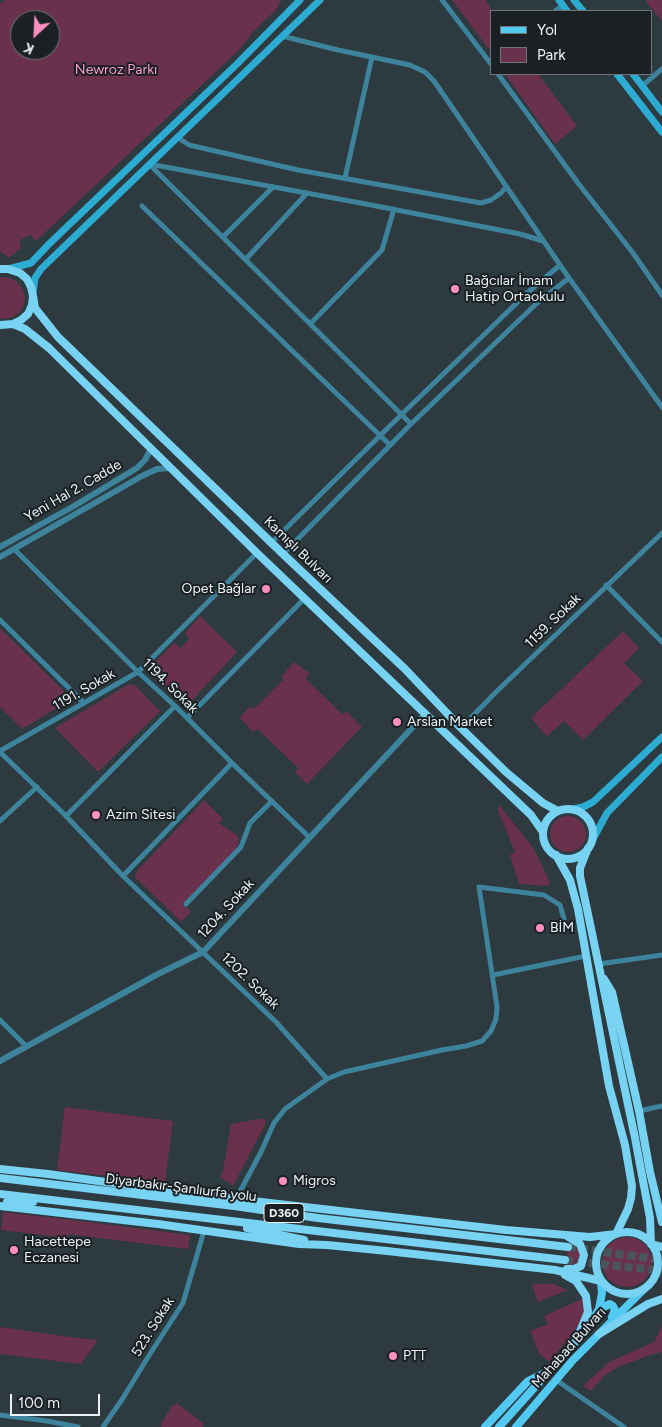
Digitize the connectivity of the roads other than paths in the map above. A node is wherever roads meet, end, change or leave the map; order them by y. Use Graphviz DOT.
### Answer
graph roads {
  1 [pos="300,0"];
  2 [pos="320,0"];
  3 [pos="442,0"];
  4 [pos="574,0"];
  5 [pos="582,10"];
  6 [pos="282,36"];
  7 [pos="372,57"];
  8 [pos="490,62"];
  9 [pos="662,70"];
  10 [pos="499,75"];
  11 [pos="618,75"];
  12 [pos="633,75"];
  13 [pos="642,86"];
  14 [pos="662,112"];
  15 [pos="662,132"];
  16 [pos="177,137"];
  17 [pos="149,164"];
  18 [pos="345,178"];
  19 [pos="506,186"];
  20 [pos="273,187"];
  21 [pos="307,193"];
  22 [pos="142,206"];
  23 [pos="394,209"];
  24 [pos="223,237"];
  25 [pos="544,241"];
  26 [pos="246,259"];
  27 [pos="560,265"];
  28 [pos="2,269"];
  29 [pos="569,278"];
  30 [pos="662,295"];
  31 [pos="33,296"];
  32 [pos="311,323"];
  33 [pos="13,324"];
  34 [pos="0,325"];
  35 [pos="662,407"];
  36 [pos="402,414"];
  37 [pos="411,424"];
  38 [pos="380,435"];
  39 [pos="390,445"];
  40 [pos="151,449"];
  41 [pos="170,468"];
  42 [pos="662,533"];
  43 [pos="272,542"];
  44 [pos="0,547"];
  45 [pos="14,549"];
  46 [pos="257,553"];
  47 [pos="282,554"];
  48 [pos="0,557"];
  49 [pos="606,585"];
  50 [pos="305,598"];
  51 [pos="0,620"];
  52 [pos="662,642"];
  53 [pos="138,672"];
  54 [pos="84,703"];
  55 [pos="175,706"];
  56 [pos="425,714"];
  57 [pos="187,718"];
  58 [pos="461,728"];
  59 [pos="662,737"];
  60 [pos="0,752"];
  61 [pos="662,757"];
  62 [pos="232,763"];
  63 [pos="37,788"];
  64 [pos="272,801"];
  65 [pos="573,809"];
  66 [pos="558,811"];
  67 [pos="66,816"];
  68 [pos="0,821"];
  69 [pos="543,832"];
  70 [pos="310,838"];
  71 [pos="590,844"];
  72 [pos="556,855"];
  73 [pos="123,876"];
  74 [pos="186,904"];
  75 [pos="564,919"];
  76 [pos="203,952"];
  77 [pos="662,955"];
  78 [pos="586,956"];
  79 [pos="599,964"];
  80 [pos="601,974"];
  81 [pos="493,975"];
  82 [pos="0,1020"];
  83 [pos="26,1046"];
  84 [pos="0,1060"];
  85 [pos="327,1079"];
  86 [pos="662,1106"];
  87 [pos="639,1111"];
  88 [pos="0,1170"];
  89 [pos="0,1178"];
  90 [pos="47,1184"];
  91 [pos="0,1194"];
  92 [pos="68,1203"];
  93 [pos="235,1203"];
  94 [pos="0,1204"];
  95 [pos="209,1219"];
  96 [pos="662,1222"];
  97 [pos="204,1231"];
  98 [pos="616,1234"];
  99 [pos="564,1235"];
  100 [pos="652,1244"];
  101 [pos="327,1245"];
  102 [pos="662,1247"];
  103 [pos="568,1248"];
  104 [pos="566,1260"];
  105 [pos="555,1270"];
  106 [pos="652,1280"];
  107 [pos="601,1281"];
  108 [pos="662,1282"];
  109 [pos="644,1289"];
  110 [pos="662,1299"];
  111 [pos="599,1308"];
  112 [pos="610,1322"];
  113 [pos="598,1334"];
  114 [pos="576,1341"];
  115 [pos="549,1371"];
  116 [pos="556,1380"];
  117 [pos="0,1415"];
  118 [pos="526,1415"];
  119 [pos="78,1427"];
  120 [pos="103,1427"];
  121 [pos="485,1427"];
  122 [pos="499,1427"];
  123 [pos="516,1427"];
  124 [pos="521,1427"];
  125 [pos="624,1427"];
  1 -- 28 [label="main road"];
  2 -- 6 [label="main road"];
  3 -- 8 [label="street"];
  4 -- 5 [label="main road"];
  6 -- 7 [label="street"];
  6 -- 16 [label="main road"];
  7 -- 18 [label="street"];
  7 -- 19 [label="street"];
  9 -- 13 [label="street"];
  10 -- 30 [label="street"];
  11 -- 15 [label="main road"];
  12 -- 13 [label="main road"];
  13 -- 14 [label="main road"];
  16 -- 17 [label="main road"];
  16 -- 18 [label="street"];
  17 -- 20 [label="street"];
  17 -- 24 [label="street"];
  17 -- 31 [label="main road"];
  18 -- 19 [label="street"];
  19 -- 25 [label="street"];
  20 -- 21 [label="street"];
  20 -- 24 [label="street"];
  21 -- 23 [label="street"];
  21 -- 26 [label="street"];
  22 -- 38 [label="street"];
  23 -- 25 [label="street"];
  23 -- 32 [label="street"];
  24 -- 26 [label="street"];
  25 -- 27 [label="street"];
  26 -- 32 [label="street"];
  27 -- 29 [label="street"];
  27 -- 36 [label="street"];
  28 -- 31 [label="highway, Kamışlı Bulvarı"];
  29 -- 35 [label="street"];
  29 -- 37 [label="street"];
  31 -- 33 [label="highway"];
  31 -- 43 [label="highway, Kamışlı Bulvarı"];
  32 -- 36 [label="street"];
  33 -- 34 [label="highway"];
  33 -- 40 [label="highway"];
  36 -- 37 [label="street"];
  36 -- 38 [label="street"];
  37 -- 39 [label="street"];
  38 -- 39 [label="street"];
  38 -- 43 [label="street"];
  39 -- 47 [label="street"];
  40 -- 41 [label="highway"];
  40 -- 44 [label="street, Yeni Hal 2. Cadde"];
  41 -- 45 [label="street"];
  41 -- 46 [label="highway"];
  42 -- 49 [label="street, 1159. Sokak"];
  43 -- 47 [label="highway, Kamışlı Bulvarı"];
  45 -- 48 [label="street"];
  45 -- 53 [label="street, 1194. Sokak"];
  46 -- 50 [label="highway"];
  46 -- 53 [label="street, 1191. Sokak"];
  47 -- 58 [label="highway, Kamışlı Bulvarı"];
  49 -- 52 [label="street"];
  49 -- 58 [label="street, 1159. Sokak"];
  50 -- 56 [label="highway"];
  50 -- 57 [label="street"];
  51 -- 54 [label="street"];
  53 -- 54 [label="street, 1191. Sokak"];
  53 -- 55 [label="street, 1194. Sokak"];
  54 -- 60 [label="street, 1191. Sokak"];
  55 -- 57 [label="street, 1194. Sokak"];
  55 -- 67 [label="street"];
  56 -- 69 [label="highway"];
  56 -- 70 [label="street, 1204. Sokak"];
  57 -- 62 [label="street, 1194. Sokak"];
  58 -- 66 [label="highway, Kamışlı Bulvarı"];
  59 -- 65 [label="main road"];
  60 -- 63 [label="street, 1202. Sokak"];
  61 -- 71 [label="main road"];
  62 -- 64 [label="street, 1194. Sokak"];
  62 -- 73 [label="street"];
  63 -- 67 [label="street, 1202. Sokak"];
  63 -- 68 [label="street"];
  64 -- 70 [label="street, 1194. Sokak"];
  64 -- 74 [label="street"];
  65 -- 66 [label="highway"];
  65 -- 71 [label="highway"];
  66 -- 69 [label="highway"];
  67 -- 73 [label="street, 1202. Sokak"];
  69 -- 72 [label="highway"];
  70 -- 76 [label="street, 1204. Sokak"];
  71 -- 72 [label="highway"];
  71 -- 79 [label="highway"];
  72 -- 78 [label="highway"];
  73 -- 76 [label="street, 1202. Sokak"];
  75 -- 81 [label="street"];
  76 -- 83 [label="street, 1204. Sokak"];
  76 -- 85 [label="street, 1202. Sokak"];
  77 -- 79 [label="street"];
  78 -- 81 [label="street"];
  78 -- 98 [label="highway"];
  79 -- 80 [label="highway"];
  80 -- 87 [label="highway"];
  80 -- 100 [label="highway"];
  81 -- 85 [label="street"];
  82 -- 83 [label="street"];
  83 -- 84 [label="street, 1204. Sokak"];
  85 -- 93 [label="street"];
  86 -- 87 [label="street"];
  87 -- 96 [label="highway"];
  88 -- 90 [label="highway"];
  88 -- 93 [label="highway"];
  89 -- 90 [label="highway, Diyarbakır-Şanlıurfa yolu / D360"];
  90 -- 93 [label="highway, Diyarbakır-Şanlıurfa yolu / D360"];
  91 -- 92 [label="highway, Diyarbakır-Şanlıurfa yolu / D360"];
  92 -- 94 [label="highway"];
  92 -- 95 [label="highway, Diyarbakır-Şanlıurfa yolu / D360"];
  93 -- 99 [label="highway"];
  93 -- 103 [label="highway, Diyarbakır-Şanlıurfa yolu / D360"];
  94 -- 97 [label="highway"];
  95 -- 101 [label="highway"];
  95 -- 104 [label="highway, Diyarbakır-Şanlıurfa yolu / D360"];
  97 -- 101 [label="highway"];
  97 -- 120 [label="street, 523. Sokak"];
  98 -- 99 [label="highway"];
  98 -- 100 [label="highway"];
  98 -- 107 [label="highway"];
  99 -- 105 [label="highway"];
  100 -- 102 [label="highway"];
  100 -- 106 [label="highway"];
  101 -- 105 [label="highway"];
  105 -- 107 [label="highway"];
  105 -- 114 [label="highway"];
  106 -- 108 [label="highway"];
  106 -- 109 [label="highway"];
  107 -- 109 [label="highway"];
  107 -- 111 [label="main road, Mahabad Bulvarı"];
  109 -- 112 [label="main road, Mahabad Bulvarı"];
  110 -- 113 [label="highway"];
  111 -- 112 [label="main road"];
  111 -- 114 [label="main road, Mahabad Bulvarı"];
  112 -- 113 [label="main road, Mahabad Bulvarı"];
  113 -- 116 [label="main road, Mahabad Bulvarı"];
  114 -- 115 [label="main road, Mahabad Bulvarı"];
  115 -- 121 [label="main road"];
  115 -- 122 [label="main road, Mahabad Bulvarı"];
  116 -- 118 [label="main road, Mahabad Bulvarı"];
  116 -- 125 [label="street"];
  117 -- 119 [label="street"];
  118 -- 123 [label="main road, Mahabad Bulvarı"];
  118 -- 124 [label="main road"];
}
